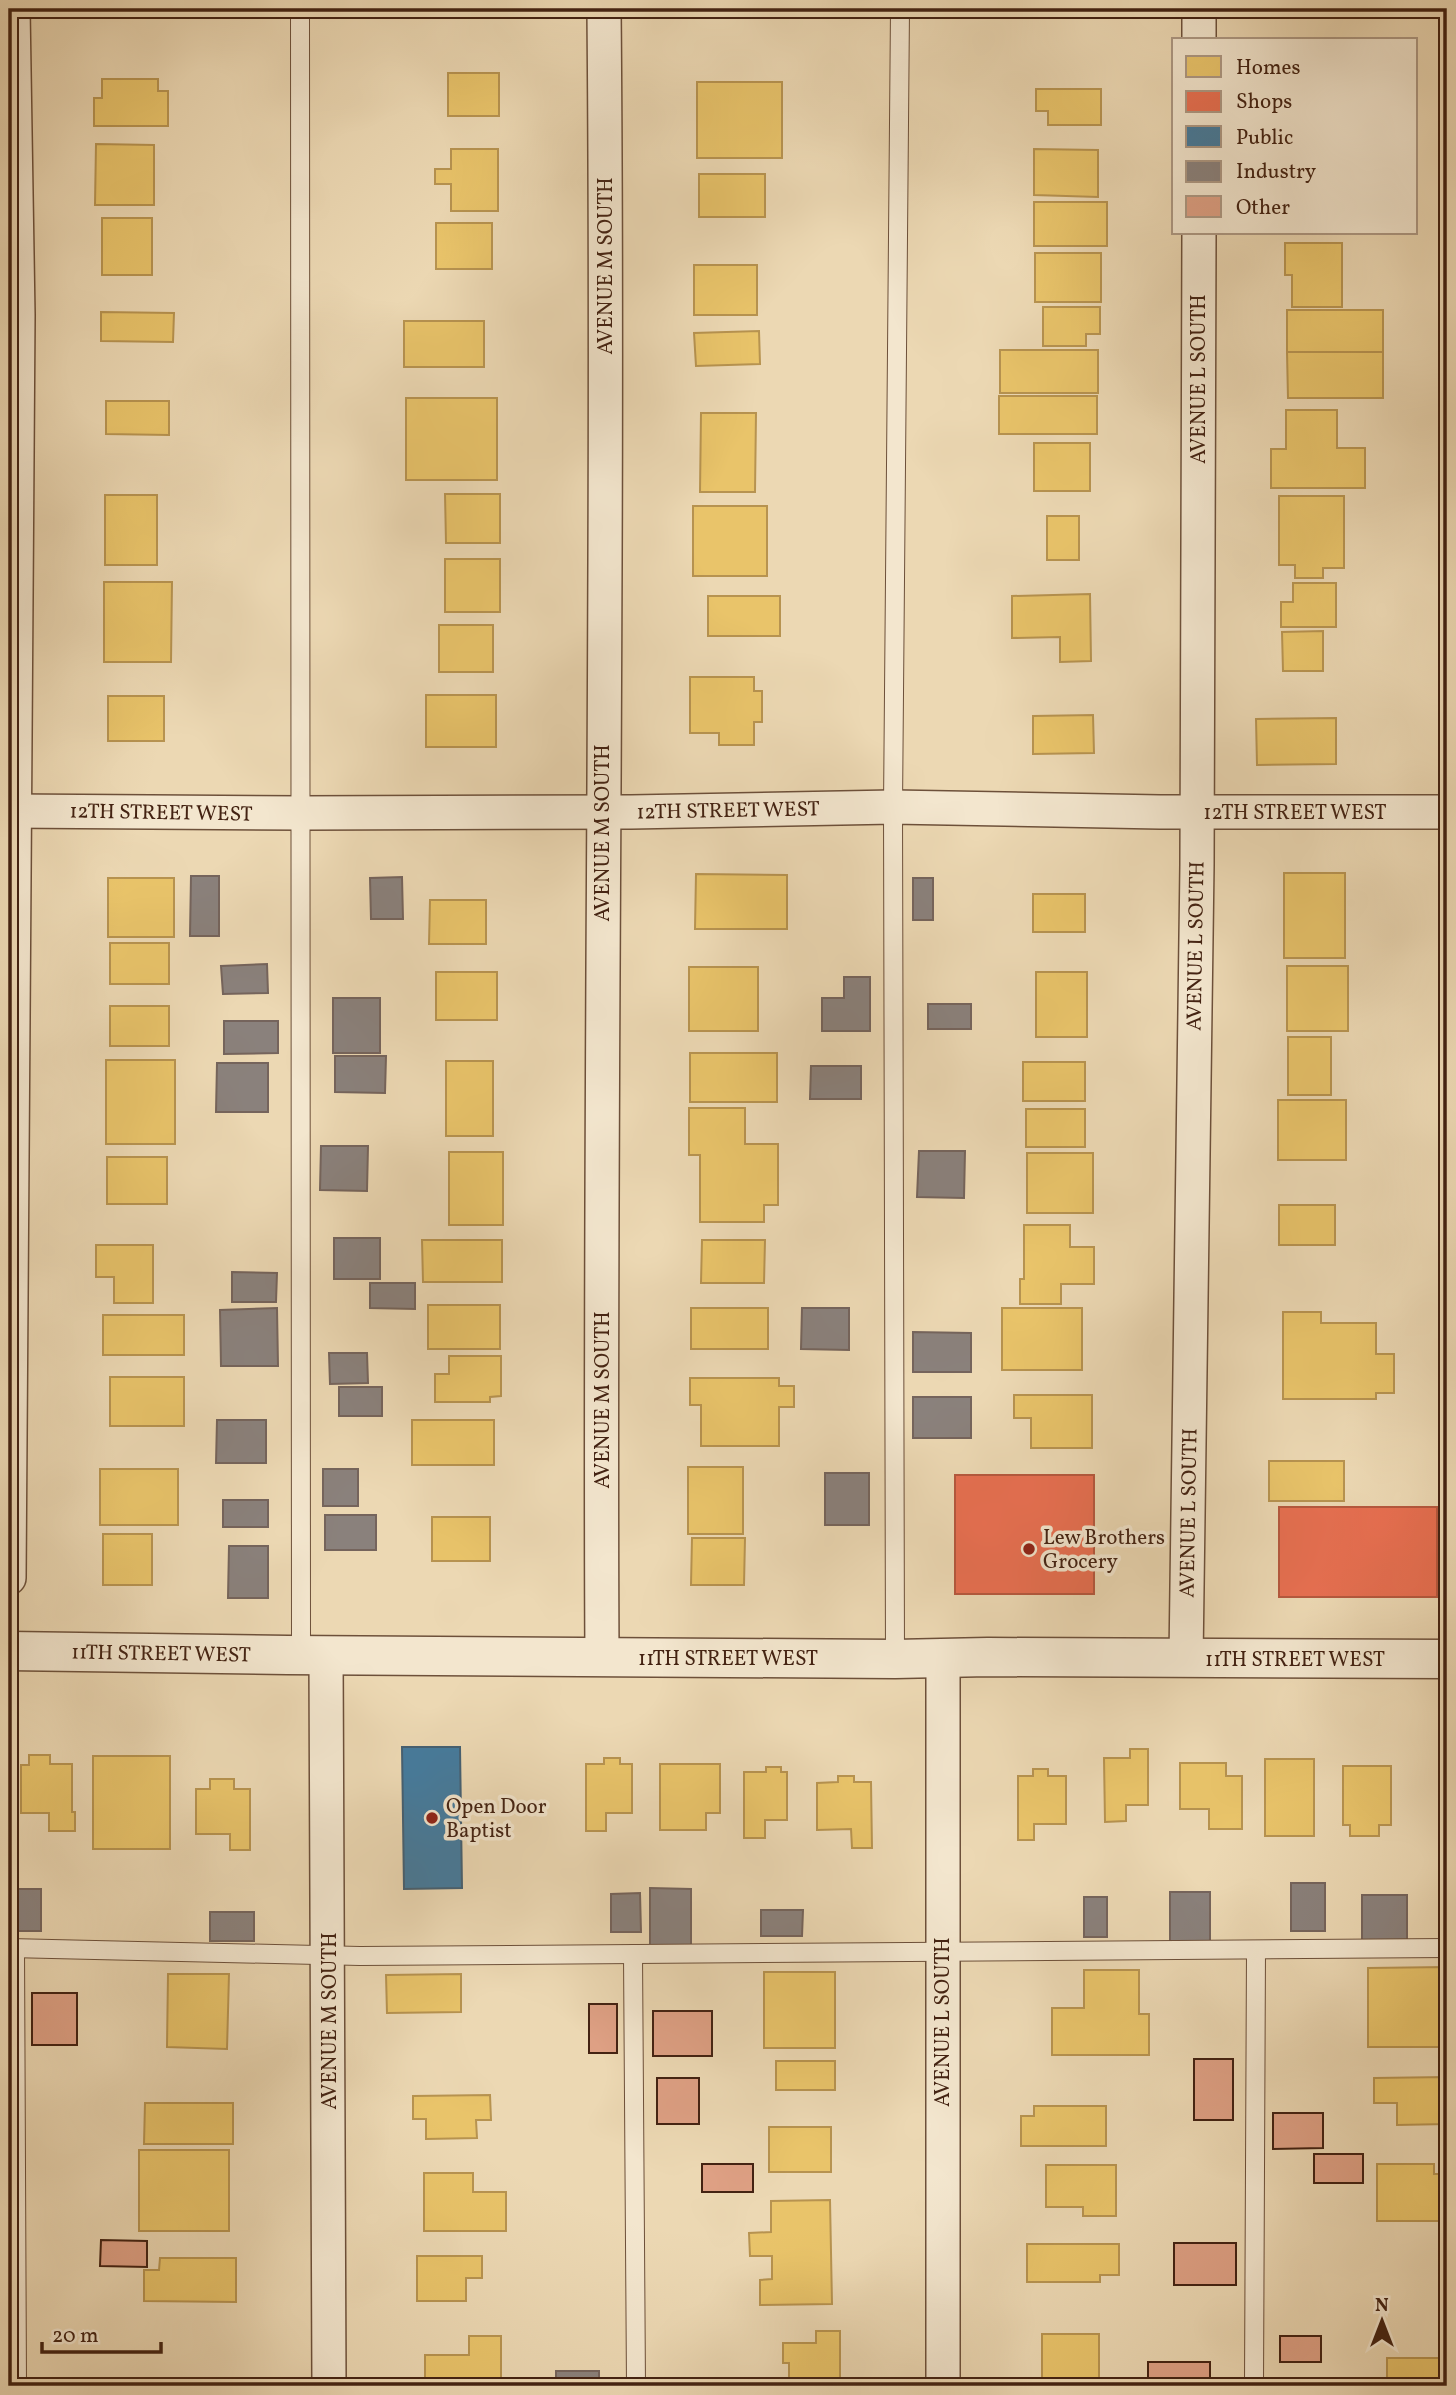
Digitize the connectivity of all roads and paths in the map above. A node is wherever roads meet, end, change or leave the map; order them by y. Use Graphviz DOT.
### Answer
graph roads {
  1 [pos="13,9"];
  2 [pos="300,9"];
  3 [pos="604,9"];
  4 [pos="900,9"];
  5 [pos="1199,9"];
  6 [pos="1199,38"];
  7 [pos="1199,234"];
  8 [pos="893,807"];
  9 [pos="11,811"];
  10 [pos="603,812"];
  11 [pos="1197,812"];
  12 [pos="1447,812"];
  13 [pos="302,813"];
  14 [pos="9,1578"];
  15 [pos="9,1651"];
  16 [pos="314,1655"];
  17 [pos="603,1657"];
  18 [pos="943,1658"];
  19 [pos="895,1659"];
  20 [pos="1186,1659"];
  21 [pos="1447,1659"];
  22 [pos="12,1948"];
  23 [pos="1447,1948"];
  24 [pos="942,1951"];
  25 [pos="1256,1951"];
  26 [pos="633,1954"];
  27 [pos="329,1955"];
  28 [pos="17,2386"];
  29 [pos="328,2386"];
  30 [pos="636,2386"];
  31 [pos="943,2386"];
  32 [pos="1254,2386"];
  1 -- 9 [label="street"];
  2 -- 13 [label="lane"];
  3 -- 10 [label="street, AVENUE M SOUTH"];
  4 -- 8 [label="lane"];
  5 -- 6 [label="street"];
  7 -- 11 [label="street, AVENUE L SOUTH"];
  8 -- 10 [label="street, 12TH STREET WEST"];
  8 -- 11 [label="street, 12TH STREET WEST"];
  8 -- 19 [label="lane"];
  9 -- 13 [label="street, 12TH STREET WEST"];
  9 -- 14 [label="street"];
  10 -- 13 [label="street, 12TH STREET WEST"];
  10 -- 17 [label="street, AVENUE M SOUTH"];
  11 -- 12 [label="street, 12TH STREET WEST"];
  11 -- 20 [label="street, AVENUE L SOUTH"];
  13 -- 16 [label="lane"];
  15 -- 16 [label="street, 11TH STREET WEST"];
  16 -- 17 [label="street, 11TH STREET WEST"];
  16 -- 27 [label="street, AVENUE M SOUTH"];
  17 -- 19 [label="street, 11TH STREET WEST"];
  18 -- 19 [label="street, 11TH STREET WEST"];
  18 -- 20 [label="street, 11TH STREET WEST"];
  18 -- 24 [label="street, AVENUE L SOUTH"];
  20 -- 21 [label="street, 11TH STREET WEST"];
  22 -- 27 [label="lane"];
  22 -- 28 [label="lane"];
  23 -- 25 [label="lane"];
  24 -- 25 [label="lane"];
  24 -- 26 [label="lane"];
  24 -- 31 [label="street, AVENUE L SOUTH"];
  25 -- 32 [label="lane"];
  26 -- 27 [label="lane"];
  26 -- 30 [label="lane"];
  27 -- 29 [label="street, AVENUE M SOUTH"];
}
